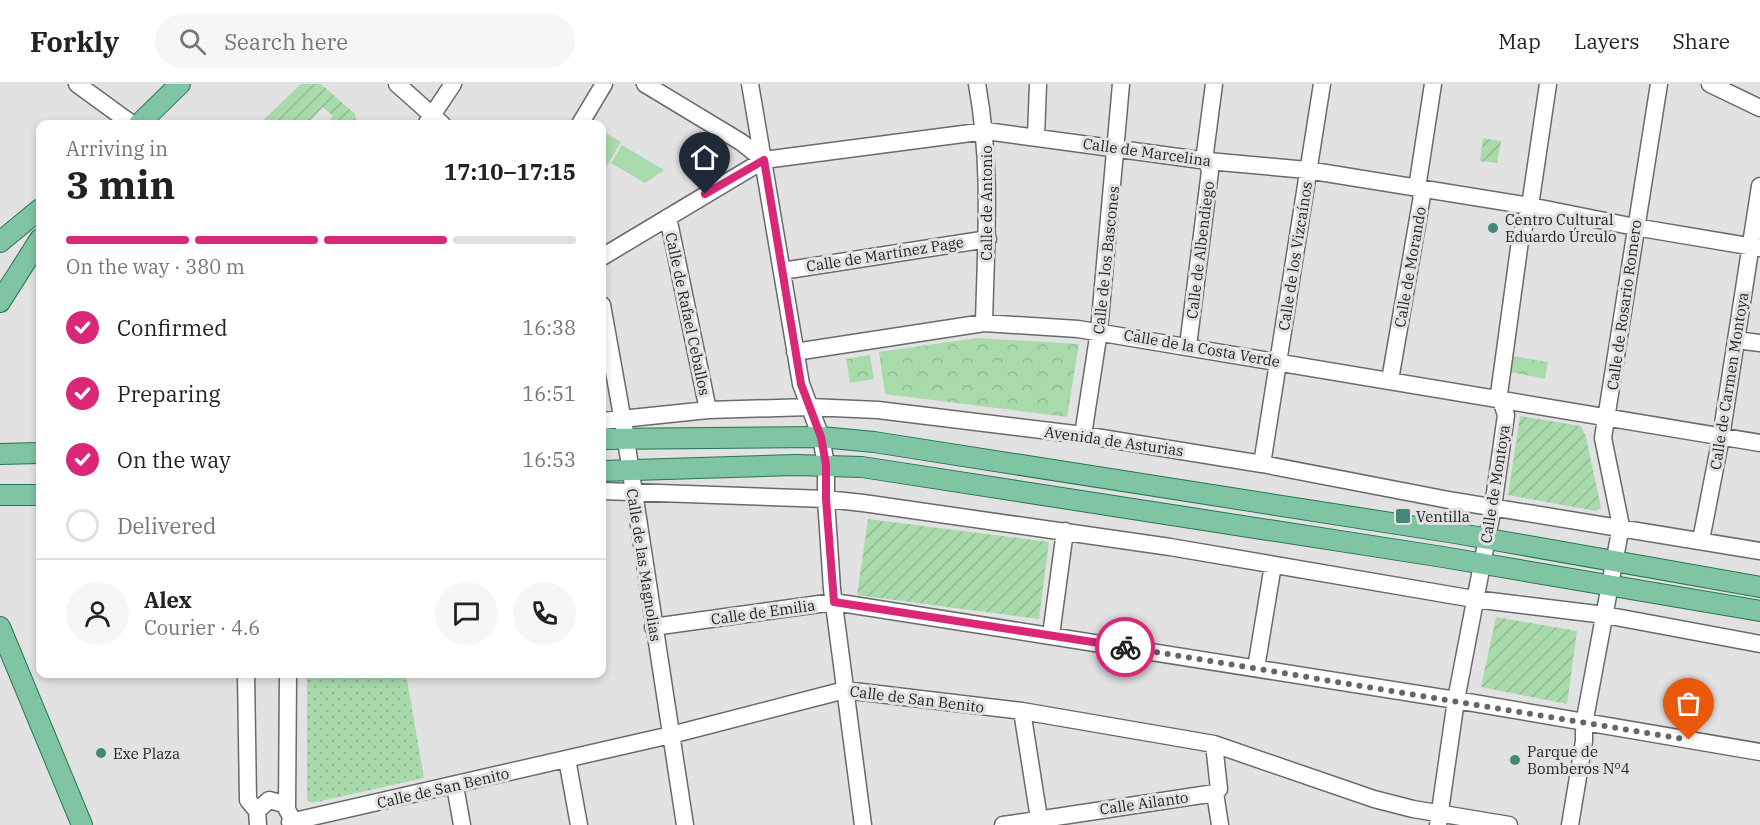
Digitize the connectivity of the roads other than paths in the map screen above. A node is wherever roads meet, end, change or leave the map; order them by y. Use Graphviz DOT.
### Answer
graph roads {
  1 [pos="77,84"];
  2 [pos="180,84"];
  3 [pos="396,84"];
  4 [pos="453,84"];
  5 [pos="604,84"];
  6 [pos="645,84"];
  7 [pos="750,84"];
  8 [pos="978,84"];
  9 [pos="1038,84"];
  10 [pos="1121,84"];
  11 [pos="1214,84"];
  12 [pos="1322,84"];
  13 [pos="1433,84"];
  14 [pos="1548,84"];
  15 [pos="1659,84"];
  16 [pos="1710,84"];
  17 [pos="1760,108"];
  18 [pos="126,120"];
  19 [pos="142,120"];
  20 [pos="431,120"];
  21 [pos="434,120"];
  22 [pos="582,120"];
  23 [pos="986,131"];
  24 [pos="1036,137"];
  25 [pos="1114,147"];
  26 [pos="764,160"];
  27 [pos="1208,161"];
  28 [pos="1307,170"];
  29 [pos="1760,186"];
  30 [pos="1417,188"];
  31 [pos="1530,206"];
  32 [pos="36,212"];
  33 [pos="668,217"];
  34 [pos="1635,227"];
  35 [pos="988,239"];
  36 [pos="0,242"];
  37 [pos="36,245"];
  38 [pos="1755,247"];
  39 [pos="606,255"];
  40 [pos="782,271"];
  41 [pos="0,302"];
  42 [pos="984,323"];
  43 [pos="606,328"];
  44 [pos="1099,331"];
  45 [pos="1736,340"];
  46 [pos="1760,343"];
  47 [pos="1188,346"];
  48 [pos="795,352"];
  49 [pos="1278,361"];
  50 [pos="1390,380"];
  51 [pos="1501,401"];
  52 [pos="810,407"];
  53 [pos="708,410"];
  54 [pos="622,419"];
  55 [pos="1607,419"];
  56 [pos="606,421"];
  57 [pos="1083,435"];
  58 [pos="821,437"];
  59 [pos="1721,437"];
  60 [pos="606,439"];
  61 [pos="625,439"];
  62 [pos="1760,443"];
  63 [pos="36,453"];
  64 [pos="0,454"];
  65 [pos="1262,464"];
  66 [pos="826,465"];
  67 [pos="630,468"];
  68 [pos="606,471"];
  69 [pos="606,491"];
  70 [pos="633,493"];
  71 [pos="0,495"];
  72 [pos="36,495"];
  73 [pos="826,499"];
  74 [pos="1493,507"];
  75 [pos="1621,526"];
  76 [pos="1065,531"];
  77 [pos="1486,539"];
  78 [pos="1701,540"];
  79 [pos="1760,551"];
  80 [pos="1616,564"];
  81 [pos="1481,565"];
  82 [pos="1273,566"];
  83 [pos="1611,586"];
  84 [pos="1760,588"];
  85 [pos="1474,599"];
  86 [pos="834,602"];
  87 [pos="1760,611"];
  88 [pos="1605,615"];
  89 [pos="0,627"];
  90 [pos="653,627"];
  91 [pos="1051,635"];
  92 [pos="1760,644"];
  93 [pos="1256,668"];
  94 [pos="246,678"];
  95 [pos="288,678"];
  96 [pos="845,690"];
  97 [pos="1456,700"];
  98 [pos="1022,711"];
  99 [pos="1584,724"];
  100 [pos="672,735"];
  101 [pos="1214,744"];
  102 [pos="1760,752"];
  103 [pos="567,759"];
  104 [pos="455,786"];
  105 [pos="1215,793"];
  106 [pos="257,818"];
  107 [pos="288,818"];
  108 [pos="1439,819"];
  109 [pos="1040,822"];
  110 [pos="82,825"];
  111 [pos="462,825"];
  112 [pos="579,825"];
  113 [pos="685,825"];
  114 [pos="863,825"];
  115 [pos="1003,825"];
  116 [pos="1220,825"];
  117 [pos="1509,825"];
  118 [pos="1570,825"];
  1 -- 18 [label="street"];
  2 -- 19 [label="main road"];
  3 -- 20 [label="street"];
  4 -- 21 [label="street"];
  5 -- 22 [label="street"];
  6 -- 26 [label="street"];
  7 -- 26 [label="street"];
  8 -- 23 [label="street, Calle de Antonio"];
  9 -- 24 [label="street"];
  10 -- 25 [label="street, Calle de los Bascones"];
  11 -- 27 [label="street, Calle de Albendiego"];
  12 -- 28 [label="street, Calle de los Vizcaínos"];
  13 -- 30 [label="street, Calle de Morando"];
  14 -- 31 [label="street, Calle de Montoya"];
  15 -- 34 [label="street, Calle de Rosario Romero"];
  16 -- 17 [label="street"];
  23 -- 24 [label="street, Calle de Marcelina"];
  23 -- 26 [label="street, Calle de Marcelina"];
  23 -- 35 [label="street, Calle de Antonio"];
  24 -- 25 [label="street, Calle de Marcelina"];
  25 -- 27 [label="street, Calle de Marcelina"];
  25 -- 44 [label="street, Calle de los Bascones"];
  26 -- 33 [label="street"];
  26 -- 40 [label="street"];
  27 -- 28 [label="street, Calle de Marcelina"];
  27 -- 47 [label="street, Calle de Albendiego"];
  28 -- 30 [label="street, Calle de Marcelina"];
  28 -- 49 [label="street, Calle de los Vizcaínos"];
  29 -- 38 [label="street, Calle de Carmen Montoya"];
  30 -- 31 [label="street, Calle de Marcelina"];
  30 -- 50 [label="street, Calle de Morando"];
  31 -- 34 [label="street, Calle de Marcelina"];
  31 -- 51 [label="street, Calle de Montoya"];
  32 -- 36 [label="main road"];
  33 -- 39 [label="street"];
  33 -- 53 [label="street, Calle de Rafael Ceballos"];
  34 -- 38 [label="street, Calle de Marcelina"];
  34 -- 55 [label="street, Calle de Rosario Romero"];
  35 -- 40 [label="street, Calle de Martínez Page"];
  35 -- 42 [label="street, Calle de Antonio"];
  37 -- 41 [label="main road"];
  38 -- 45 [label="street, Calle de Carmen Montoya"];
  40 -- 48 [label="street"];
  42 -- 44 [label="street, Calle de la Costa Verde"];
  42 -- 48 [label="street, Calle de la Costa Verde"];
  43 -- 54 [label="street, Calle de las Magnolias"];
  44 -- 47 [label="street, Calle de la Costa Verde"];
  44 -- 57 [label="street, Calle de los Bascones"];
  45 -- 46 [label="street"];
  45 -- 59 [label="street, Calle de Carmen Montoya"];
  47 -- 49 [label="street, Calle de la Costa Verde"];
  48 -- 52 [label="street"];
  49 -- 50 [label="street, Calle de la Costa Verde"];
  49 -- 65 [label="street, Calle de los Vizcaínos"];
  50 -- 51 [label="street, Calle de la Costa Verde"];
  51 -- 55 [label="street, Calle de la Costa Verde"];
  51 -- 74 [label="street, Calle de Montoya"];
  52 -- 53 [label="street, Avenida de Asturias"];
  52 -- 57 [label="street, Avenida de Asturias"];
  52 -- 58 [label="street"];
  53 -- 54 [label="street, Avenida de Asturias"];
  54 -- 56 [label="street, Avenida de Asturias"];
  54 -- 61 [label="street, Calle de las Magnolias"];
  55 -- 59 [label="street, Calle de la Costa Verde"];
  55 -- 75 [label="street, Calle de Rosario Romero"];
  57 -- 65 [label="street, Avenida de Asturias"];
  58 -- 61 [label="main road"];
  58 -- 66 [label="street"];
  58 -- 77 [label="main road"];
  59 -- 62 [label="street, Calle de la Costa Verde"];
  59 -- 78 [label="street, Calle de Carmen Montoya"];
  60 -- 61 [label="main road"];
  61 -- 67 [label="street, Calle de las Magnolias"];
  63 -- 64 [label="main road"];
  65 -- 74 [label="street, Avenida de Asturias"];
  66 -- 67 [label="main road"];
  66 -- 73 [label="street"];
  66 -- 81 [label="main road"];
  67 -- 68 [label="main road"];
  67 -- 70 [label="street, Calle de las Magnolias"];
  69 -- 70 [label="street"];
  70 -- 73 [label="street"];
  70 -- 90 [label="street, Calle de las Magnolias"];
  71 -- 72 [label="main road"];
  73 -- 76 [label="street"];
  73 -- 86 [label="street"];
  74 -- 75 [label="street, Avenida de Asturias"];
  74 -- 77 [label="street, Calle de Montoya"];
  75 -- 78 [label="street, Avenida de Asturias"];
  75 -- 80 [label="street"];
  76 -- 82 [label="street"];
  76 -- 91 [label="street"];
  77 -- 80 [label="main road"];
  77 -- 81 [label="street, Calle de Montoya"];
  78 -- 79 [label="street, Avenida de Asturias"];
  80 -- 83 [label="street"];
  80 -- 84 [label="main road"];
  81 -- 83 [label="main road"];
  81 -- 85 [label="street, Calle de Montoya"];
  82 -- 85 [label="street"];
  82 -- 93 [label="street"];
  83 -- 87 [label="main road"];
  83 -- 88 [label="street"];
  85 -- 88 [label="street"];
  85 -- 97 [label="street, Calle de Montoya"];
  86 -- 90 [label="street, Calle de Emilia"];
  86 -- 91 [label="street, Calle de Emilia"];
  86 -- 96 [label="street"];
  88 -- 92 [label="street"];
  88 -- 99 [label="street"];
  89 -- 110 [label="main road"];
  90 -- 100 [label="street, Calle de las Magnolias"];
  91 -- 93 [label="street, Calle de Emilia"];
  93 -- 97 [label="street, Calle de Emilia"];
  94 -- 106 [label="street"];
  95 -- 107 [label="street"];
  96 -- 98 [label="street, Calle de San Benito"];
  96 -- 100 [label="street, Calle de San Benito"];
  96 -- 114 [label="street"];
  97 -- 99 [label="street, Calle de Emilia"];
  97 -- 108 [label="street, Calle de Montoya"];
  98 -- 101 [label="street, Calle de San Benito"];
  98 -- 109 [label="street"];
  99 -- 102 [label="street, Calle de Emilia"];
  99 -- 118 [label="street"];
  100 -- 103 [label="street, Calle de San Benito"];
  100 -- 113 [label="street, Calle de las Magnolias"];
  101 -- 105 [label="street"];
  101 -- 108 [label="street, Calle de San Benito"];
  103 -- 104 [label="street, Calle de San Benito"];
  103 -- 112 [label="street"];
  104 -- 107 [label="street, Calle de San Benito"];
  104 -- 111 [label="street"];
  105 -- 109 [label="street, Calle Ailanto"];
  105 -- 116 [label="street"];
  106 -- 107 [label="street, Calle de San Benito"];
  108 -- 117 [label="street, Calle de San Benito"];
  109 -- 115 [label="street, Calle Ailanto"];
}
